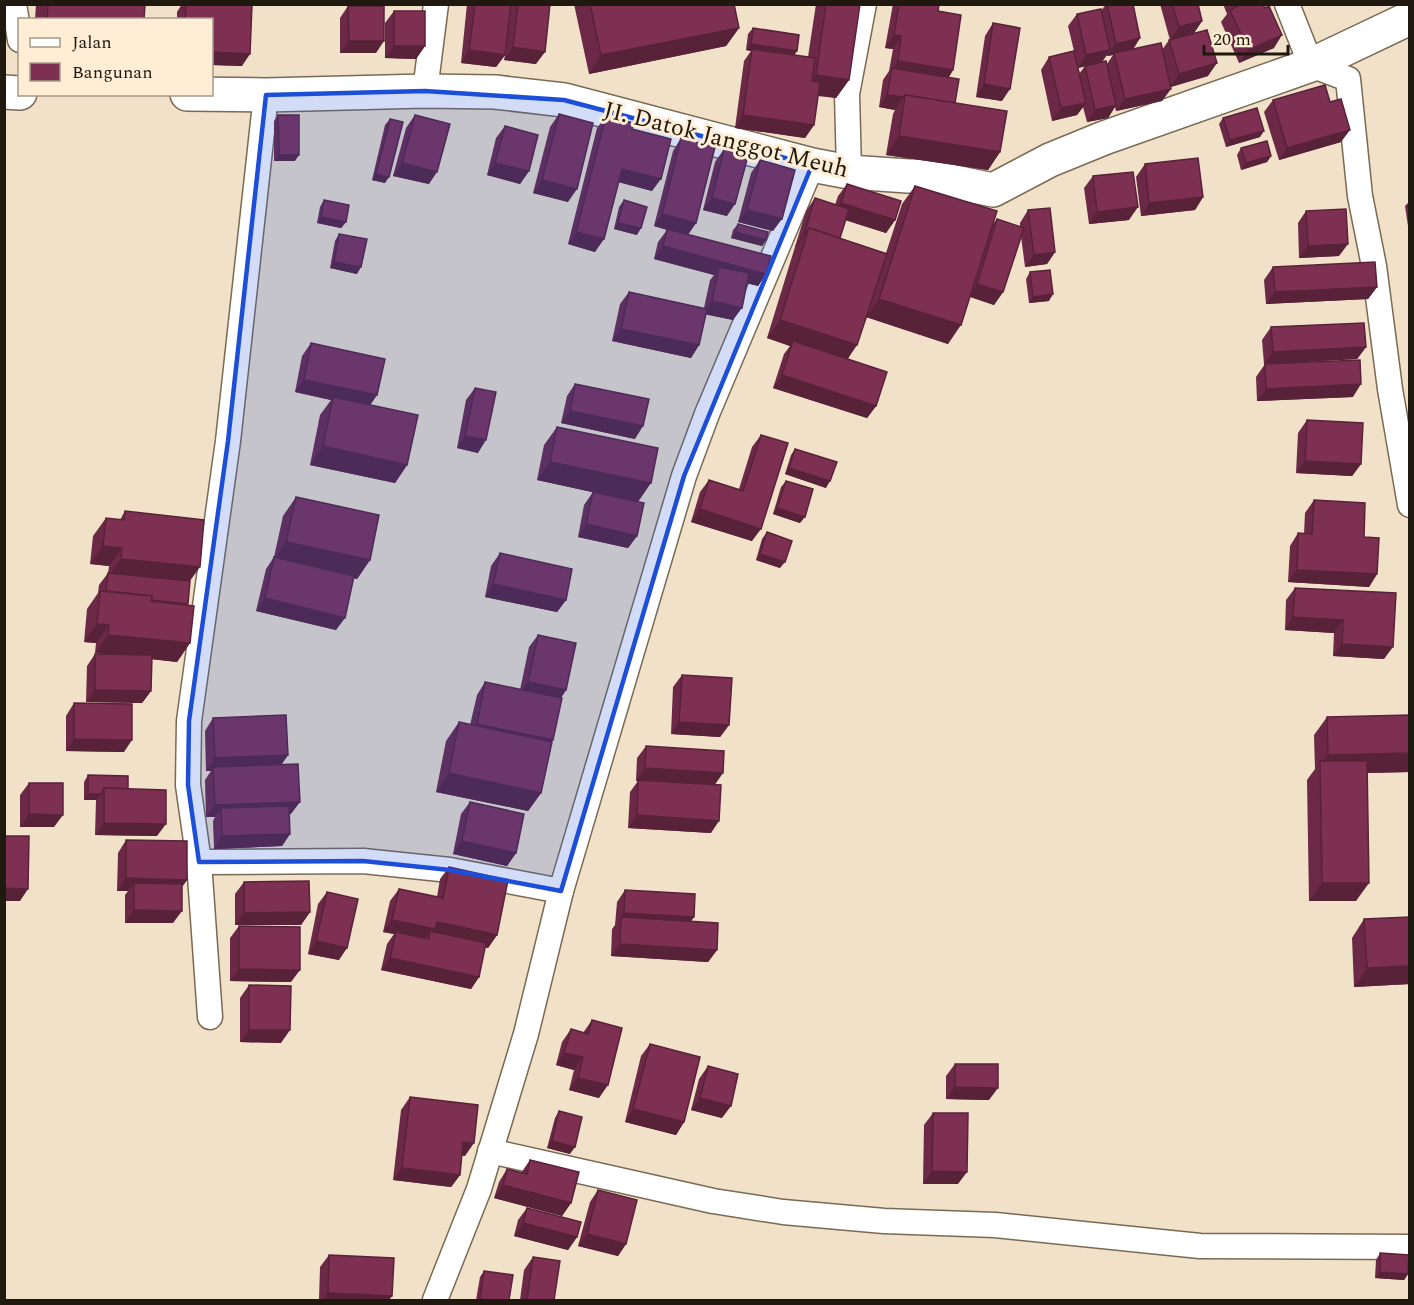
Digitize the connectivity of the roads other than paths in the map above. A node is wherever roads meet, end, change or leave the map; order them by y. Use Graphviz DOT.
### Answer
graph roads {
  1 [pos="14,4"];
  2 [pos="435,4"];
  3 [pos="864,4"];
  4 [pos="1287,4"];
  5 [pos="1410,18"];
  6 [pos="18,28"];
  7 [pos="1311,65"];
  8 [pos="425,91"];
  9 [pos="213,94"];
  10 [pos="266,95"];
  11 [pos="812,165"];
  12 [pos="849,172"];
  13 [pos="1410,505"];
  14 [pos="199,862"];
  15 [pos="561,891"];
  16 [pos="210,1017"];
  17 [pos="490,1150"];
  18 [pos="1410,1247"];
  19 [pos="435,1300"];
  1 -- 6 [label="street"];
  2 -- 8 [label="street"];
  3 -- 12 [label="street"];
  4 -- 7 [label="street"];
  5 -- 7 [label="street, JI. Datok Janggot Meuh"];
  7 -- 12 [label="street, JI. Datok Janggot Meuh"];
  7 -- 13 [label="street"];
  8 -- 10 [label="street, JI. Datok Janggot Meuh"];
  8 -- 11 [label="street, JI. Datok Janggot Meuh"];
  9 -- 10 [label="street, JI. Datok Janggot Meuh"];
  10 -- 14 [label="street"];
  11 -- 12 [label="street, JI. Datok Janggot Meuh"];
  11 -- 15 [label="street"];
  14 -- 15 [label="street"];
  14 -- 16 [label="street"];
  15 -- 17 [label="street"];
  17 -- 18 [label="street"];
  17 -- 19 [label="street"];
}
